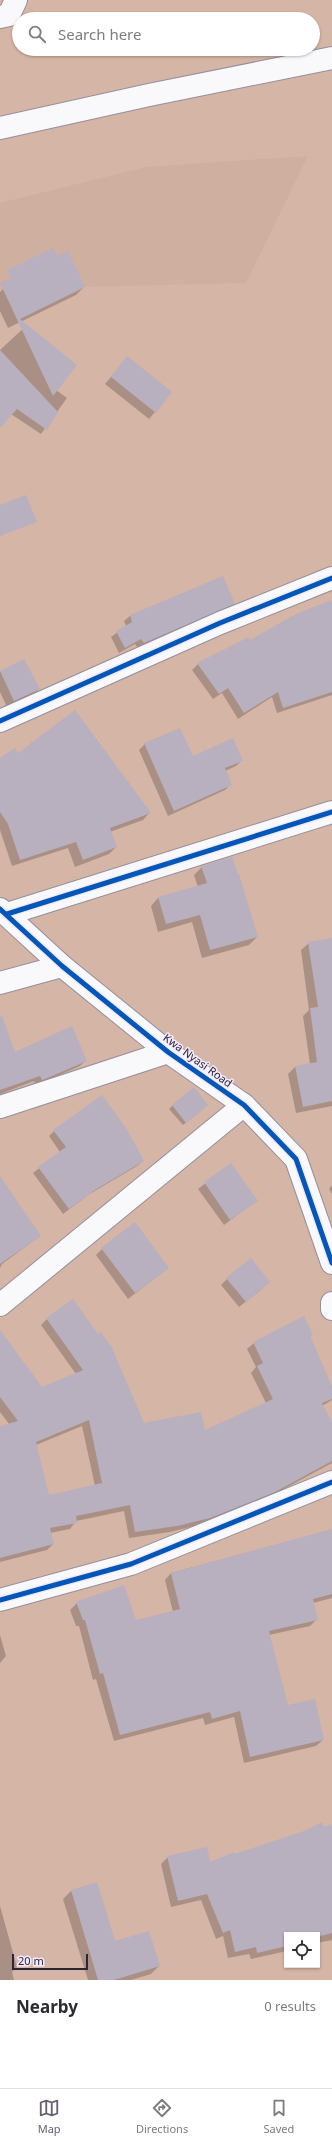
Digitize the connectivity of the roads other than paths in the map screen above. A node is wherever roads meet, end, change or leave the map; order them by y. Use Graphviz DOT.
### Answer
graph roads {
  1 [pos="16,0"];
  2 [pos="0,17"];
  3 [pos="332,58"];
  4 [pos="0,128"];
  5 [pos="332,578"];
  6 [pos="0,722"];
  7 [pos="332,812"];
  8 [pos="3,912"];
  9 [pos="62,966"];
  10 [pos="0,983"];
  11 [pos="168,1052"];
  12 [pos="244,1105"];
  13 [pos="0,1106"];
  14 [pos="332,1263"];
  15 [pos="332,1304"];
  16 [pos="0,1305"];
  17 [pos="332,1309"];
  18 [pos="332,1482"];
  19 [pos="0,1600"];
  1 -- 2 [label="street"];
  3 -- 4 [label="street"];
  5 -- 6 [label="street"];
  7 -- 8 [label="street"];
  8 -- 9 [label="street, Kwa Nyasi Road"];
  9 -- 10 [label="street"];
  9 -- 11 [label="street, Kwa Nyasi Road"];
  11 -- 12 [label="street, Kwa Nyasi Road"];
  11 -- 13 [label="street"];
  12 -- 14 [label="street, Kwa Nyasi Road"];
  12 -- 16 [label="street"];
  15 -- 17 [label="street"];
  18 -- 19 [label="street"];
}
